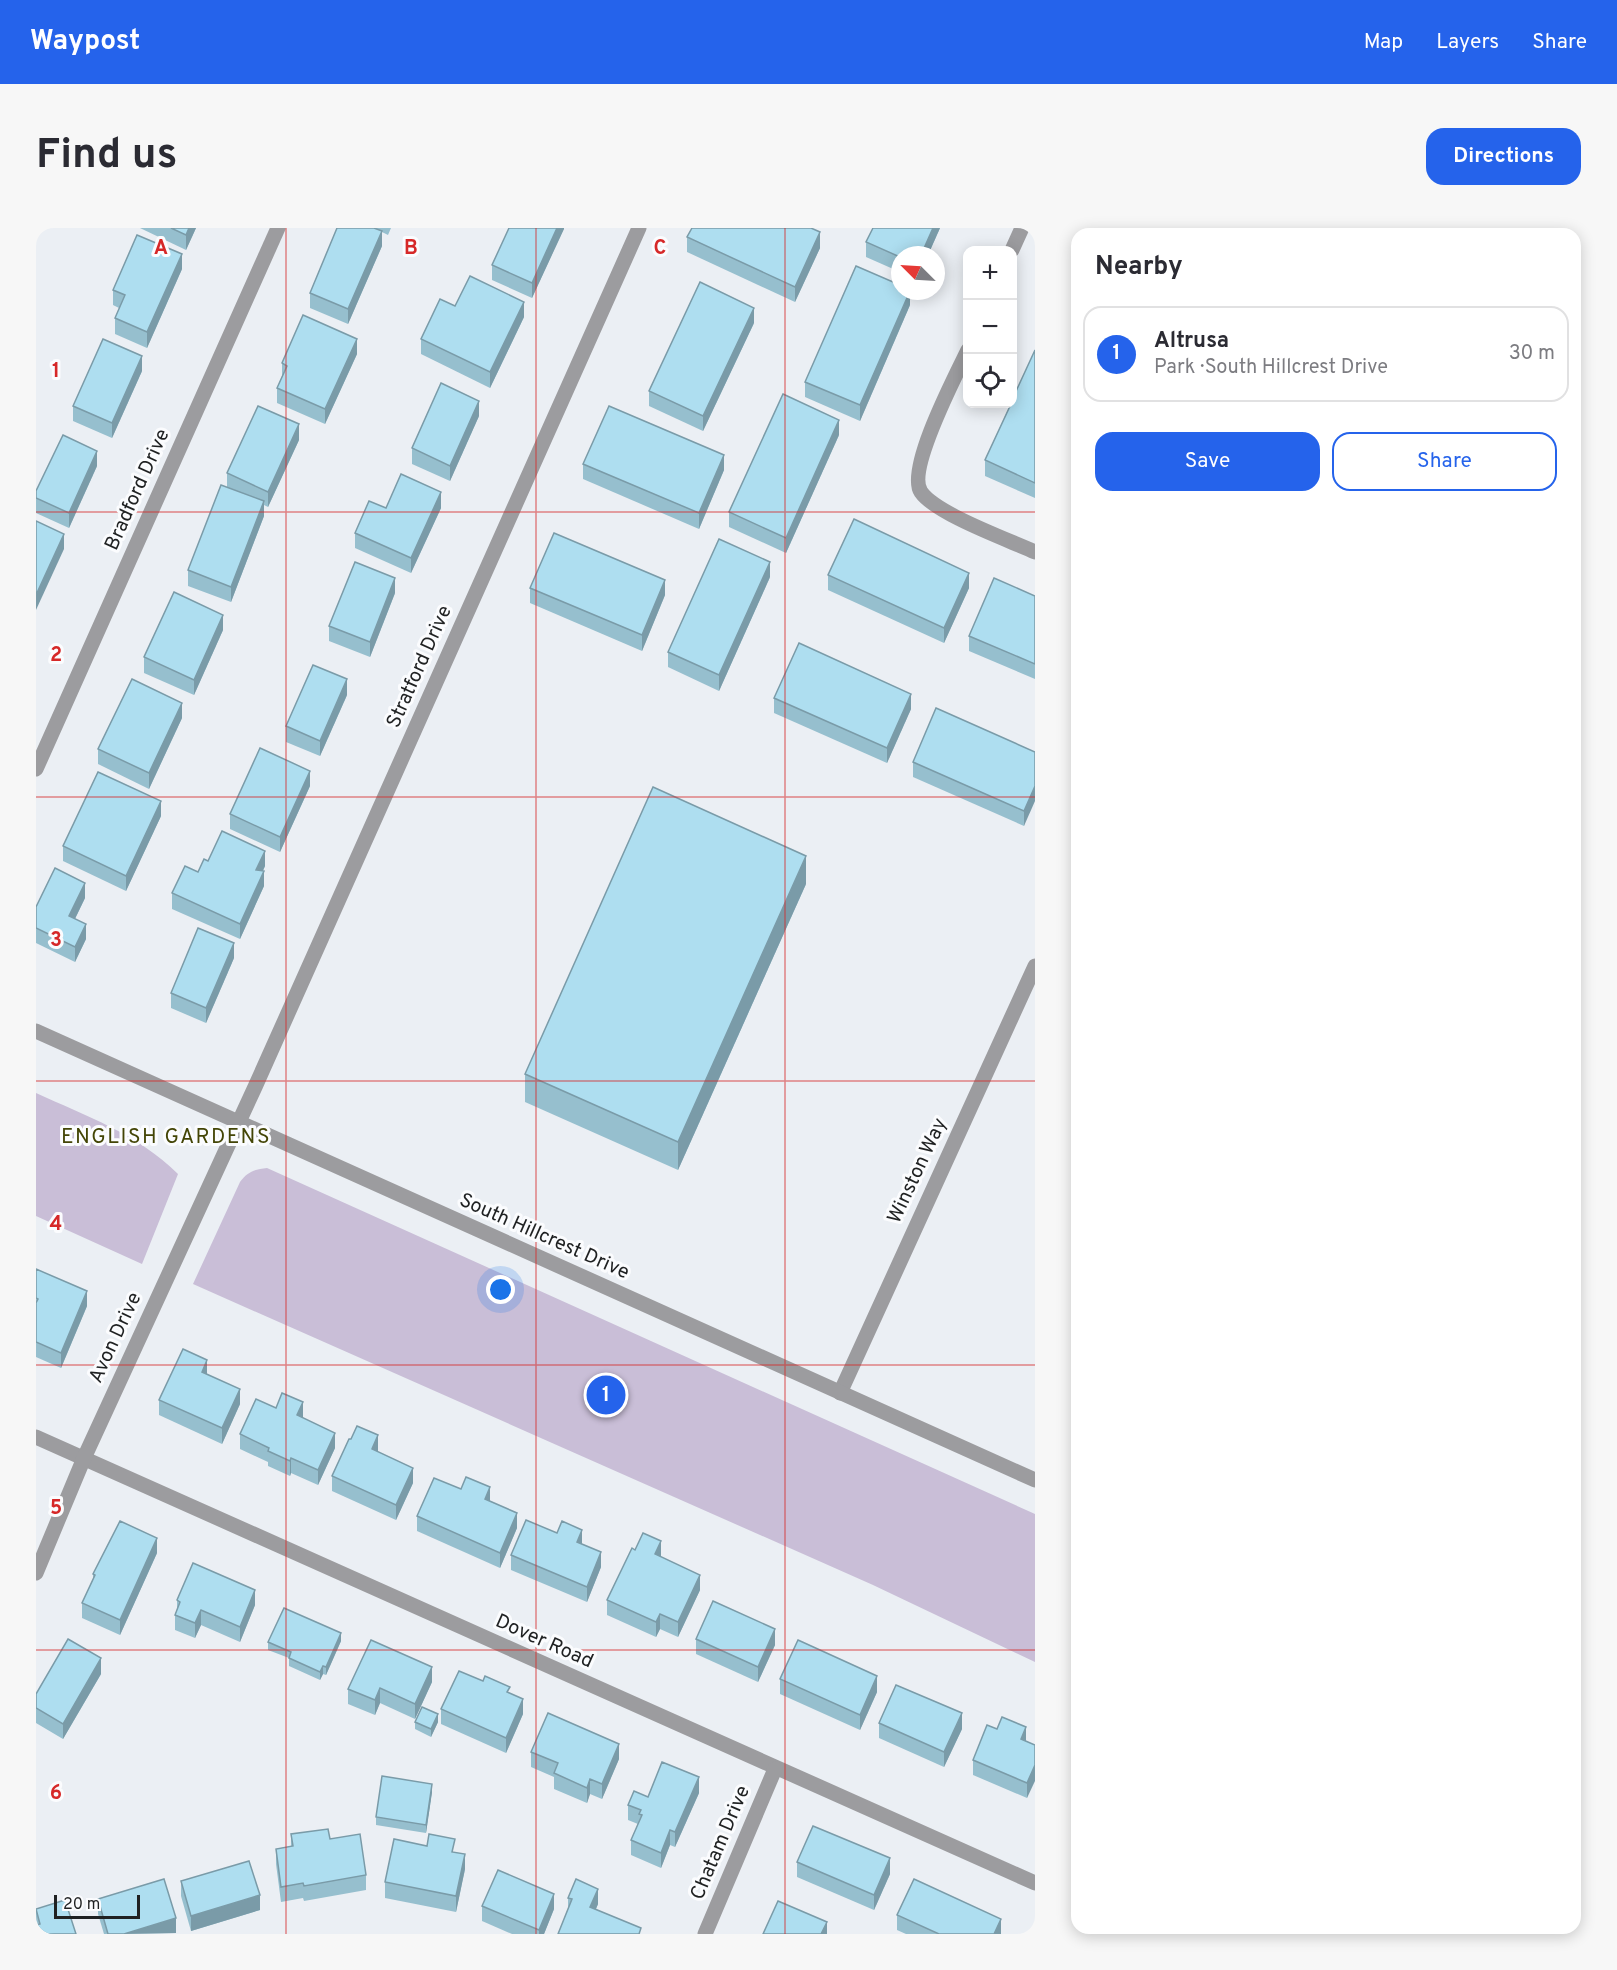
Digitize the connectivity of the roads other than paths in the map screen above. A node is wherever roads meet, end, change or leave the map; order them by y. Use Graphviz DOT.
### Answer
graph roads {
  1 [pos="278,228"];
  2 [pos="639,228"];
  3 [pos="1022,228"];
  4 [pos="1014,246"];
  5 [pos="966,354"];
  6 [pos="1035,552"];
  7 [pos="36,769"];
  8 [pos="1035,966"];
  9 [pos="36,1032"];
  10 [pos="238,1123"];
  11 [pos="840,1393"];
  12 [pos="36,1437"];
  13 [pos="84,1458"];
  14 [pos="1035,1480"];
  15 [pos="36,1573"];
  16 [pos="775,1769"];
  17 [pos="1035,1883"];
  18 [pos="705,1934"];
  1 -- 7 [label="street, Bradford Drive"];
  2 -- 10 [label="street, Stratford Drive"];
  3 -- 4 [label="street"];
  5 -- 6 [label="street"];
  8 -- 11 [label="street, Winston Way"];
  9 -- 10 [label="street, South Hillcrest Drive"];
  10 -- 11 [label="street, South Hillcrest Drive"];
  10 -- 13 [label="street, Avon Drive"];
  11 -- 14 [label="street, South Hillcrest Drive"];
  12 -- 13 [label="street, Dover Road"];
  13 -- 15 [label="street, Avon Drive"];
  13 -- 16 [label="street, Dover Road"];
  16 -- 17 [label="street, Dover Road"];
  16 -- 18 [label="street, Chatam Drive"];
}
